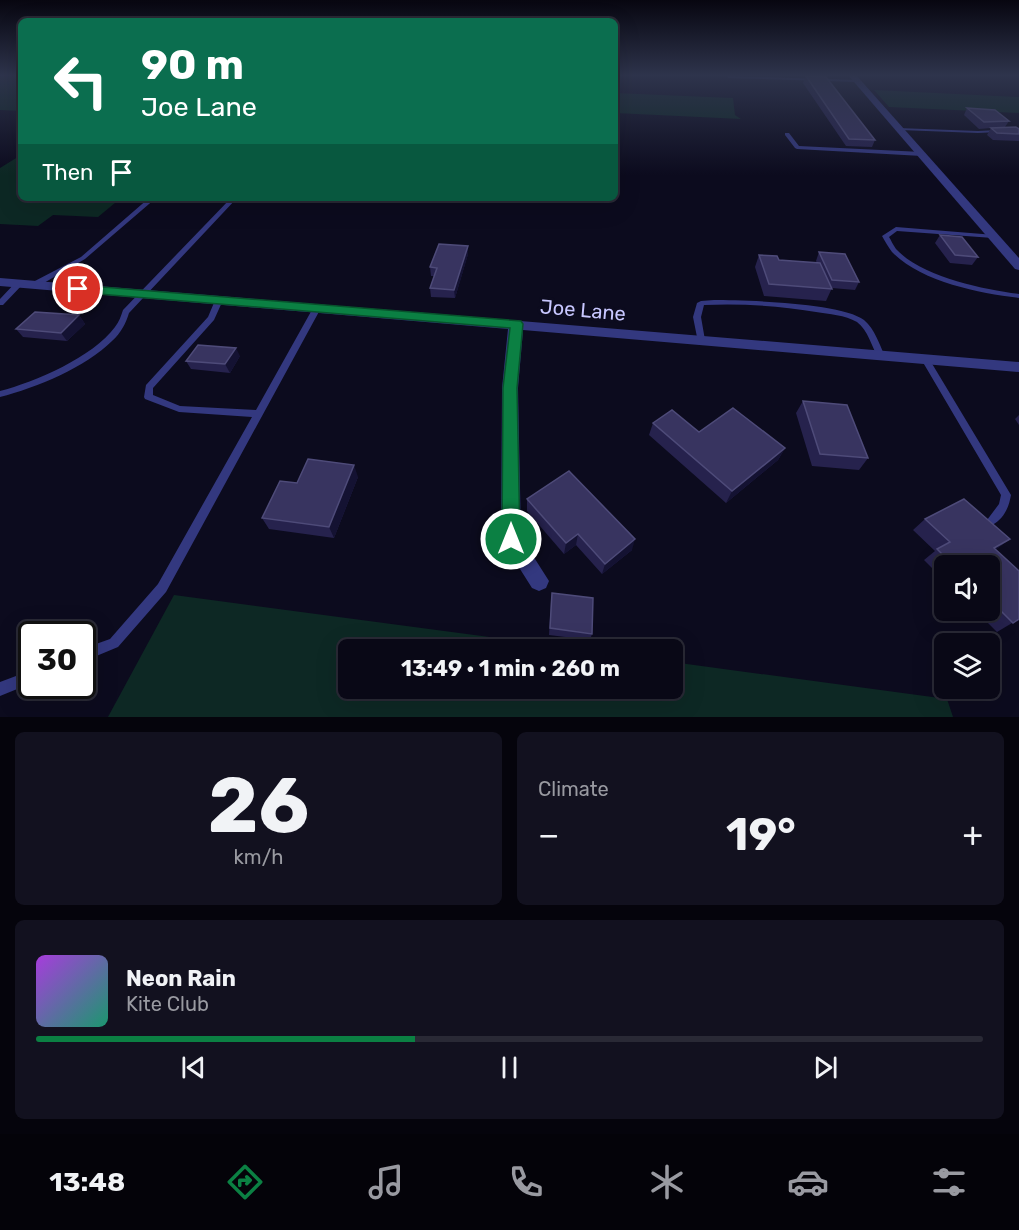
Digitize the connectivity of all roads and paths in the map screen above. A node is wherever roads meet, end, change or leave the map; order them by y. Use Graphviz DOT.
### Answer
graph roads {
  1 [pos="882,108"];
  2 [pos="900,129"];
  3 [pos="1019,130"];
  4 [pos="787,134"];
  5 [pos="922,154"];
  6 [pos="150,201"];
  7 [pos="231,201"];
  8 [pos="993,236"];
  9 [pos="1019,266"];
  10 [pos="0,282"];
  11 [pos="19,284"];
  12 [pos="34,285"];
  13 [pos="145,294"];
  14 [pos="1019,296"];
  15 [pos="219,300"];
  16 [pos="0,303"];
  17 [pos="317,308"];
  18 [pos="516,324"];
  19 [pos="701,340"];
  20 [pos="881,356"];
  21 [pos="925,359"];
  22 [pos="1019,367"];
  23 [pos="0,394"];
  24 [pos="258,414"];
  25 [pos="992,520"];
  26 [pos="539,581"];
  27 [pos="96,650"];
  28 [pos="18,682"];
  29 [pos="0,689"];
  1 -- 2 [label="street"];
  2 -- 3 [label="lane"];
  2 -- 5 [label="street"];
  4 -- 5 [label="lane"];
  5 -- 8 [label="street"];
  6 -- 12 [label="lane"];
  7 -- 13 [label="lane"];
  8 -- 9 [label="street"];
  8 -- 14 [label="lane"];
  10 -- 11 [label="street, Joe Lane"];
  11 -- 12 [label="street, Joe Lane"];
  11 -- 16 [label="lane"];
  12 -- 13 [label="street, Joe Lane"];
  13 -- 15 [label="street, Joe Lane"];
  13 -- 23 [label="lane"];
  15 -- 17 [label="street, Joe Lane"];
  15 -- 24 [label="lane"];
  17 -- 18 [label="street, Joe Lane"];
  17 -- 24 [label="lane"];
  18 -- 19 [label="street, Joe Lane"];
  18 -- 26 [label="street"];
  19 -- 20 [label="street, Joe Lane"];
  19 -- 20 [label="lane"];
  20 -- 21 [label="street, Joe Lane"];
  21 -- 22 [label="street, Joe Lane"];
  21 -- 25 [label="lane"];
  24 -- 27 [label="lane"];
  28 -- 29 [label="lane"];
}
